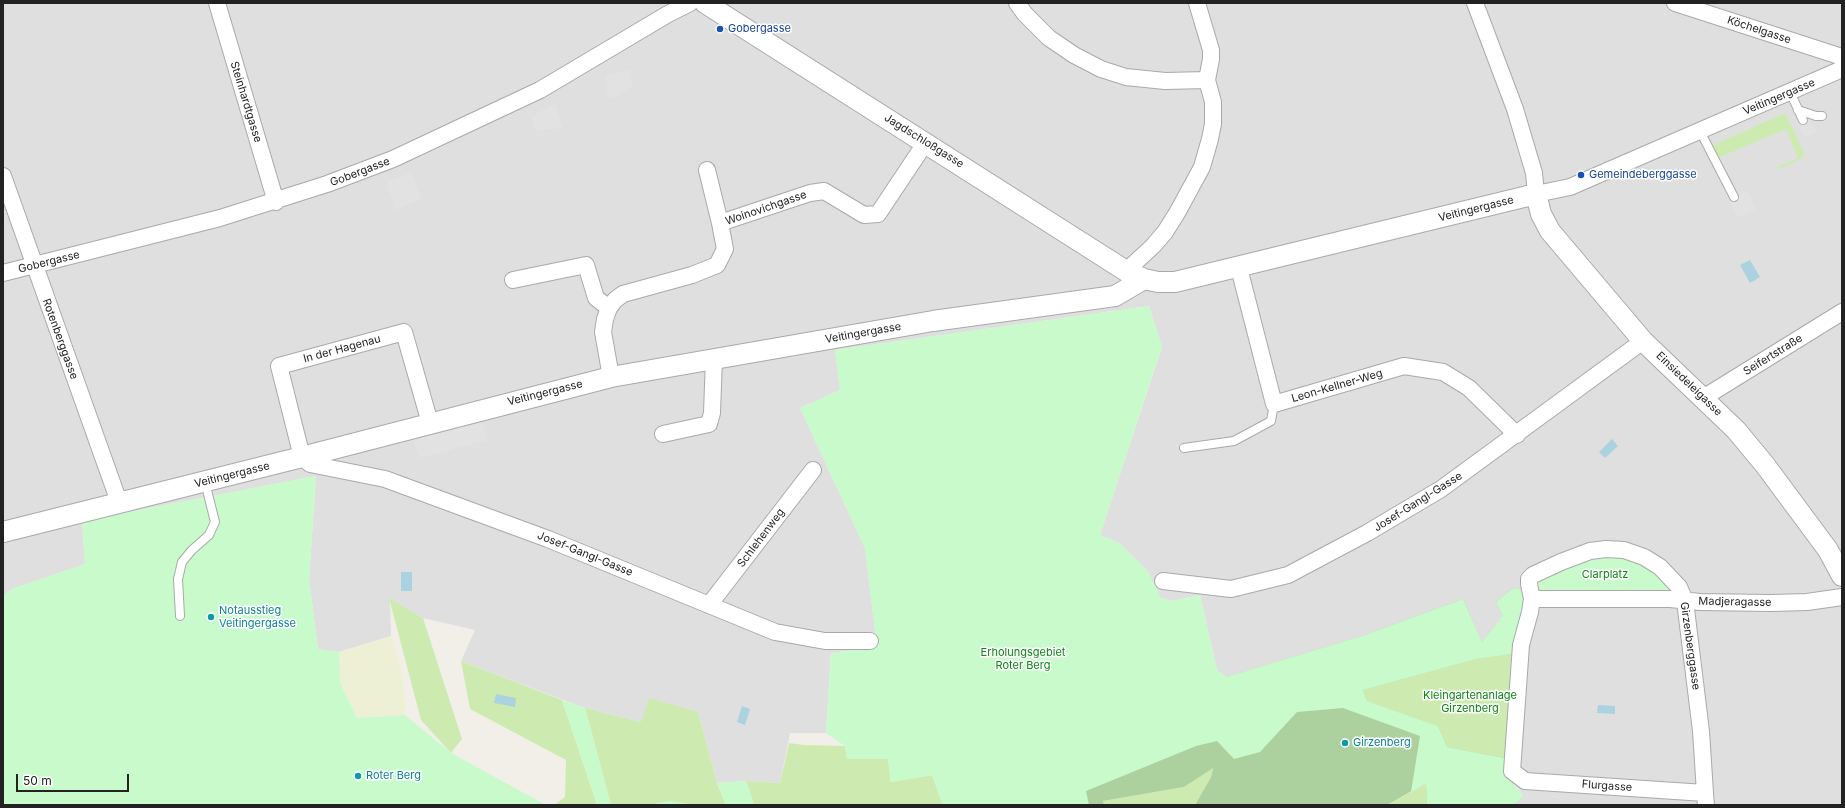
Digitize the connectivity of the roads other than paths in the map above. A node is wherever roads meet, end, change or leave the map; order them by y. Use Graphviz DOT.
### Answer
graph roads {
  1 [pos="216,3"];
  2 [pos="690,3"];
  3 [pos="705,3"];
  4 [pos="1017,3"];
  5 [pos="1197,3"];
  6 [pos="1476,3"];
  7 [pos="1675,3"];
  8 [pos="1842,57"];
  9 [pos="1842,69"];
  10 [pos="1207,80"];
  11 [pos="1790,92"];
  12 [pos="1798,110"];
  13 [pos="1822,116"];
  14 [pos="1803,120"];
  15 [pos="1700,131"];
  16 [pos="926,142"];
  17 [pos="707,170"];
  18 [pos="3,176"];
  19 [pos="1536,194"];
  20 [pos="1734,197"];
  21 [pos="276,202"];
  22 [pos="720,223"];
  23 [pos="34,266"];
  24 [pos="1239,268"];
  25 [pos="3,273"];
  26 [pos="1135,275"];
  27 [pos="513,280"];
  28 [pos="609,308"];
  29 [pos="1842,312"];
  30 [pos="1643,341"];
  31 [pos="714,358"];
  32 [pos="611,377"];
  33 [pos="1703,398"];
  34 [pos="1274,404"];
  35 [pos="430,423"];
  36 [pos="663,434"];
  37 [pos="1518,435"];
  38 [pos="1184,448"];
  39 [pos="302,457"];
  40 [pos="813,470"];
  41 [pos="205,481"];
  42 [pos="119,502"];
  43 [pos="3,532"];
  44 [pos="1842,576"];
  45 [pos="1163,581"];
  46 [pos="1842,597"];
  47 [pos="1532,599"];
  48 [pos="1685,601"];
  49 [pos="710,605"];
  50 [pos="180,616"];
  51 [pos="870,641"];
  52 [pos="1512,771"];
  53 [pos="1706,799"];
  1 -- 21 [label="street, Steinhardtgasse"];
  2 -- 21 [label="street, Gobergasse"];
  3 -- 16 [label="street, Jagdschloßgasse"];
  4 -- 10 [label="street"];
  5 -- 10 [label="street"];
  6 -- 19 [label="street"];
  7 -- 8 [label="street, Köchelgasse"];
  9 -- 11 [label="street, Veitingergasse"];
  10 -- 26 [label="street"];
  11 -- 12 [label="lane"];
  11 -- 15 [label="street, Veitingergasse"];
  12 -- 13 [label="lane"];
  12 -- 14 [label="lane"];
  15 -- 19 [label="street, Veitingergasse"];
  15 -- 20 [label="lane"];
  16 -- 22 [label="street, Woinovichgasse"];
  16 -- 26 [label="street, Jagdschloßgasse"];
  17 -- 22 [label="street"];
  18 -- 23 [label="street, Rotenberggasse"];
  19 -- 24 [label="street, Veitingergasse"];
  19 -- 30 [label="street, Einsiedeleigasse"];
  21 -- 23 [label="street, Gobergasse"];
  22 -- 28 [label="street, Woinovichgasse"];
  23 -- 25 [label="street, Gobergasse"];
  23 -- 42 [label="street, Rotenberggasse"];
  24 -- 26 [label="street, Veitingergasse"];
  24 -- 34 [label="street"];
  26 -- 31 [label="street, Veitingergasse"];
  27 -- 28 [label="street"];
  28 -- 32 [label="street"];
  29 -- 33 [label="street, Seifertstraße"];
  30 -- 33 [label="street, Einsiedeleigasse"];
  30 -- 37 [label="street, Josef-Gangl-Gasse"];
  31 -- 32 [label="street, Veitingergasse"];
  31 -- 36 [label="street"];
  32 -- 35 [label="street, Veitingergasse"];
  33 -- 44 [label="street, Einsiedeleigasse"];
  34 -- 37 [label="street, Leon-Kellner-Weg"];
  34 -- 38 [label="lane"];
  35 -- 39 [label="street, Veitingergasse"];
  35 -- 39 [label="street, In der Hagenau"];
  37 -- 45 [label="street, Josef-Gangl-Gasse"];
  39 -- 41 [label="street, Veitingergasse"];
  39 -- 49 [label="street, Josef-Gangl-Gasse"];
  40 -- 49 [label="street, Schlehenweg"];
  41 -- 42 [label="street, Veitingergasse"];
  41 -- 50 [label="lane"];
  42 -- 43 [label="street, Veitingergasse"];
  46 -- 48 [label="street, Madjeragasse"];
  47 -- 48 [label="street, Madjeragasse"];
  47 -- 48 [label="street, Girzenberggasse"];
  47 -- 52 [label="street, Girzenberggasse"];
  48 -- 53 [label="street, Girzenberggasse"];
  49 -- 51 [label="street, Josef-Gangl-Gasse"];
  52 -- 53 [label="street, Flurgasse"];
}
